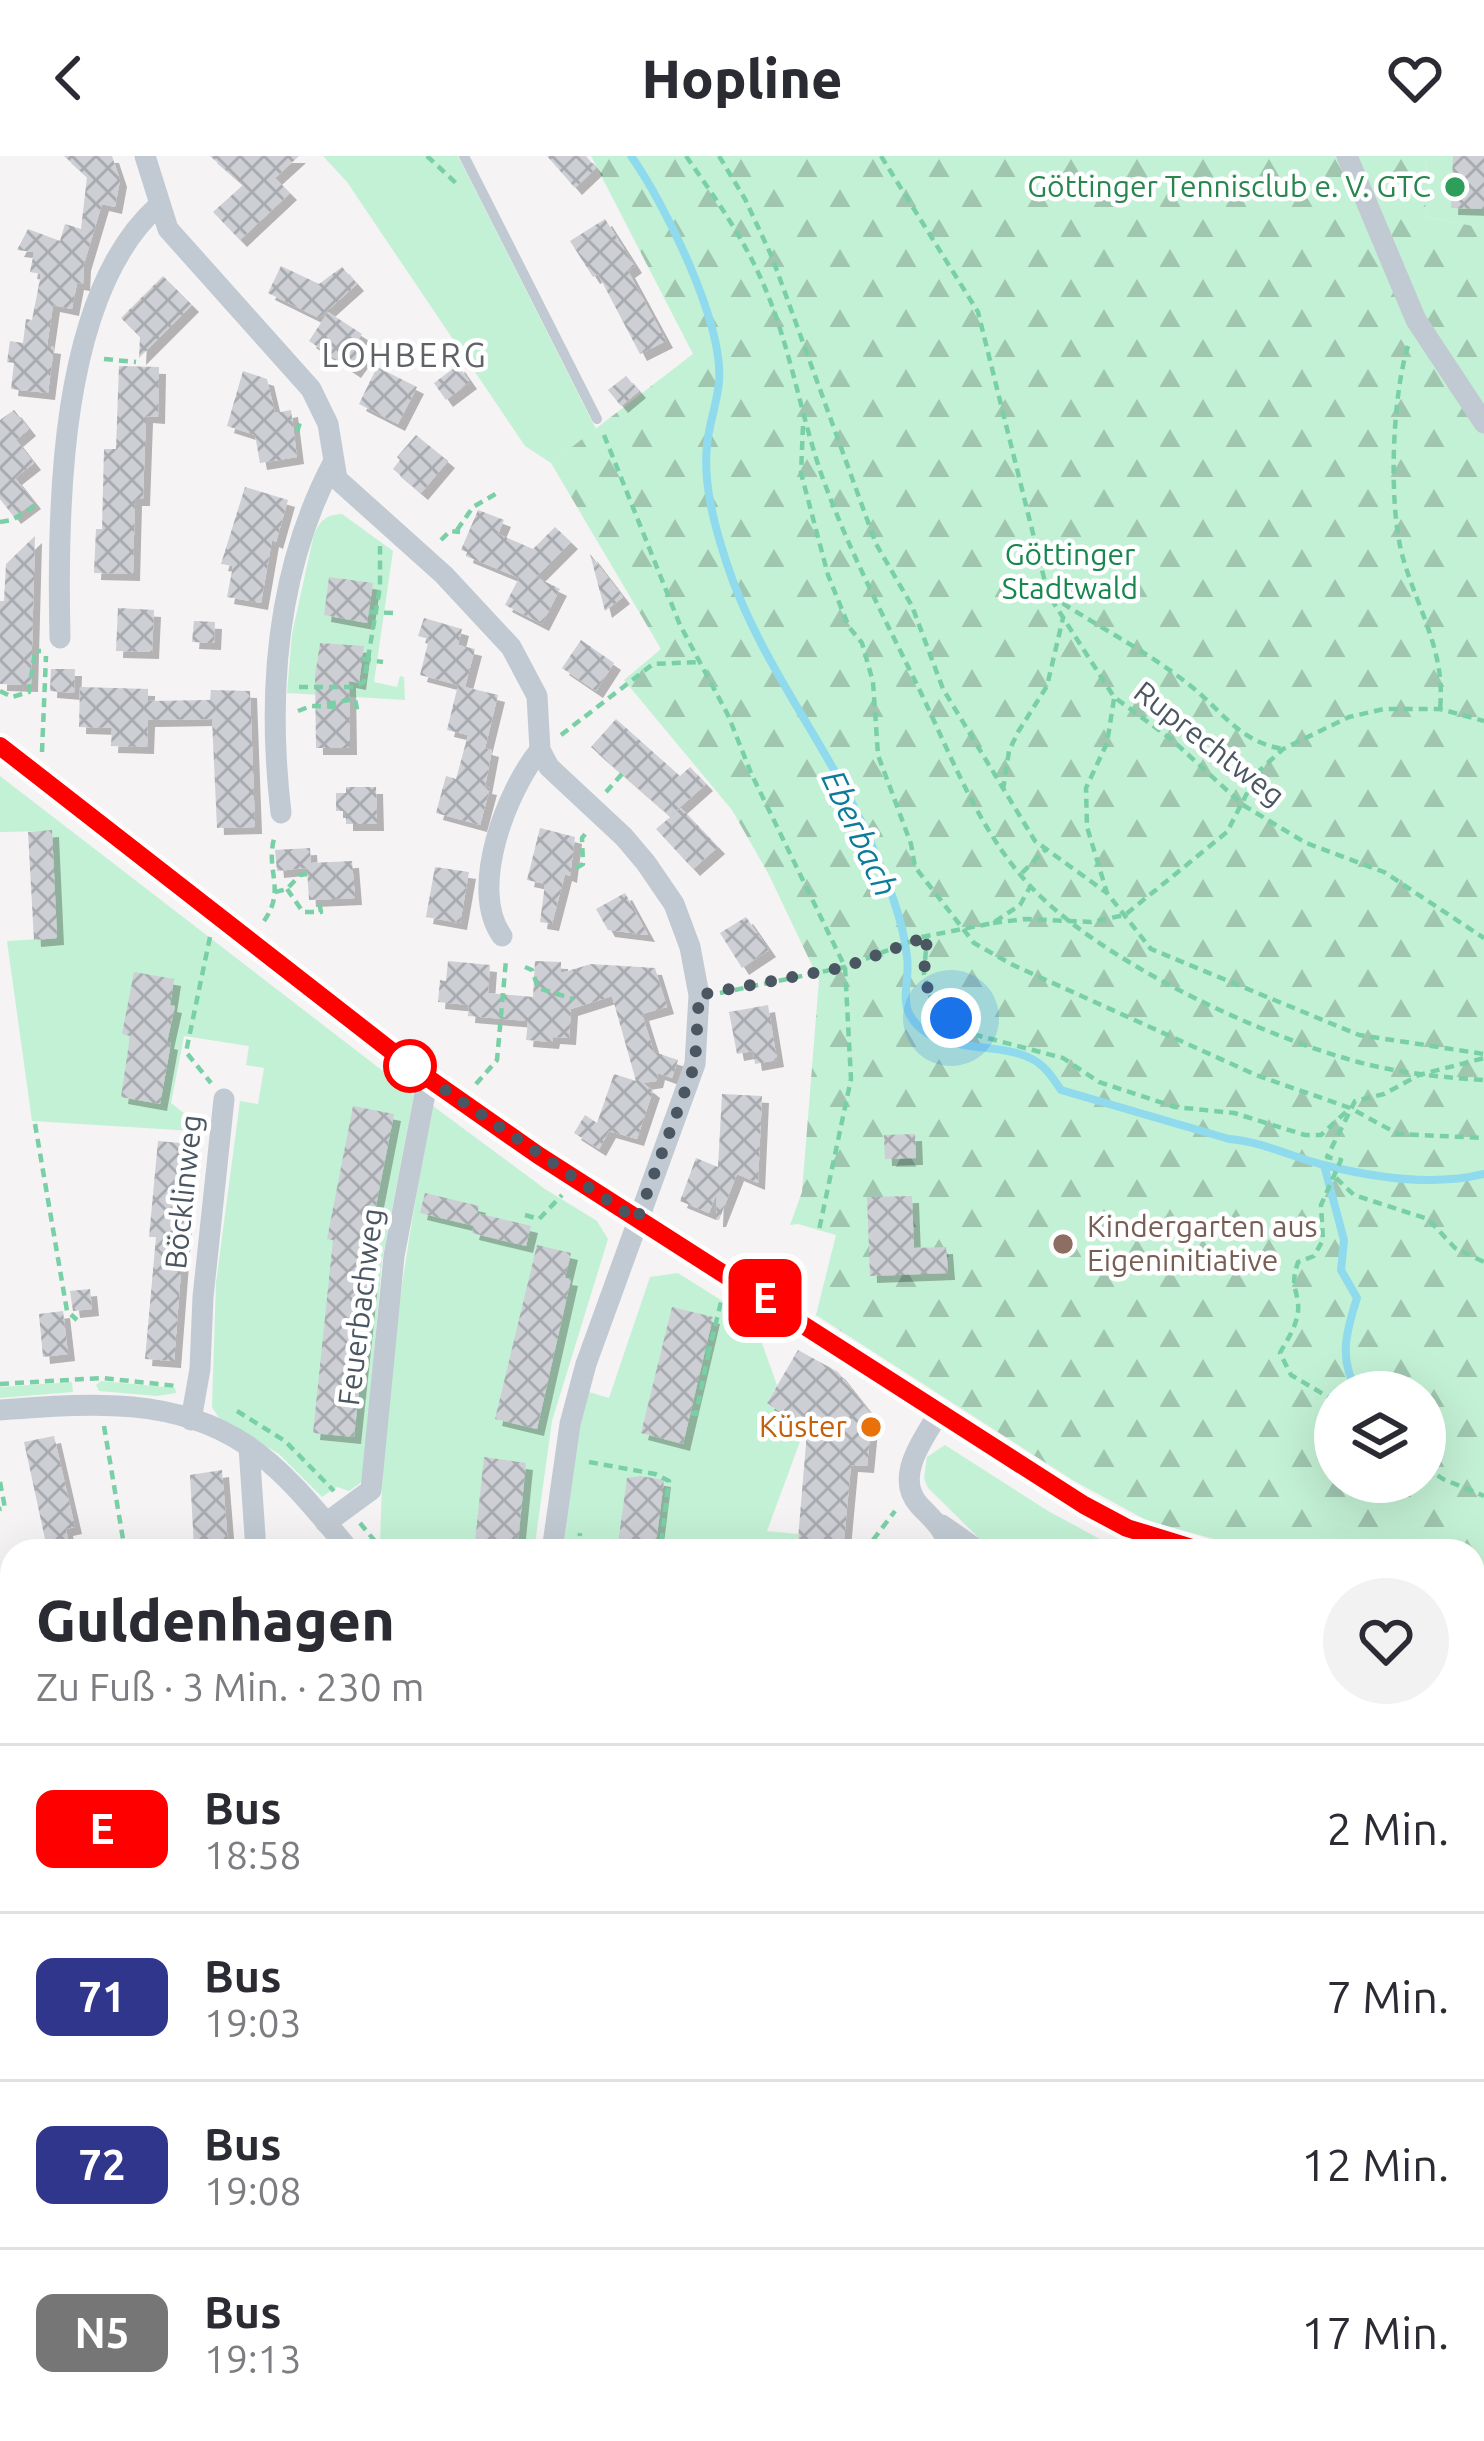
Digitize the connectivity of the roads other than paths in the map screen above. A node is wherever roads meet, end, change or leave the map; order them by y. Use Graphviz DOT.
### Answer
graph roads {
  1 [pos="145,156"];
  2 [pos="464,156"];
  3 [pos="1347,156"];
  4 [pos="158,206"];
  5 [pos="597,419"];
  6 [pos="1484,423"];
  7 [pos="333,463"];
  8 [pos="60,638"];
  9 [pos="0,746"];
  10 [pos="540,750"];
  11 [pos="281,813"];
  12 [pos="504,945"];
  13 [pos="428,1078"];
  14 [pos="224,1099"];
  15 [pos="637,1220"];
  16 [pos="0,1410"];
  17 [pos="941,1410"];
  18 [pos="191,1420"];
  19 [pos="249,1447"];
  20 [pos="326,1522"];
  21 [pos="942,1526"];
  22 [pos="255,1539"];
  23 [pos="340,1539"];
  24 [pos="554,1539"];
  25 [pos="946,1539"];
  26 [pos="961,1539"];
  27 [pos="1157,1539"];
  28 [pos="0,1610"];
  29 [pos="0,1620"];
  1 -- 4 [label="street"];
  2 -- 5 [label="lane"];
  3 -- 6 [label="street"];
  4 -- 7 [label="street"];
  4 -- 8 [label="street"];
  7 -- 10 [label="street"];
  7 -- 11 [label="street"];
  9 -- 13 [label="street"];
  10 -- 12 [label="street"];
  10 -- 15 [label="street"];
  13 -- 15 [label="street"];
  13 -- 20 [label="street, Feuerbachweg"];
  14 -- 18 [label="street, Böcklinweg"];
  15 -- 17 [label="street"];
  15 -- 24 [label="street"];
  16 -- 18 [label="street"];
  17 -- 21 [label="street"];
  17 -- 27 [label="street"];
  18 -- 19 [label="street"];
  19 -- 20 [label="street"];
  19 -- 22 [label="street"];
  20 -- 23 [label="street"];
  21 -- 25 [label="street"];
  21 -- 26 [label="street"];
  28 -- 29 [label="street"];
}
